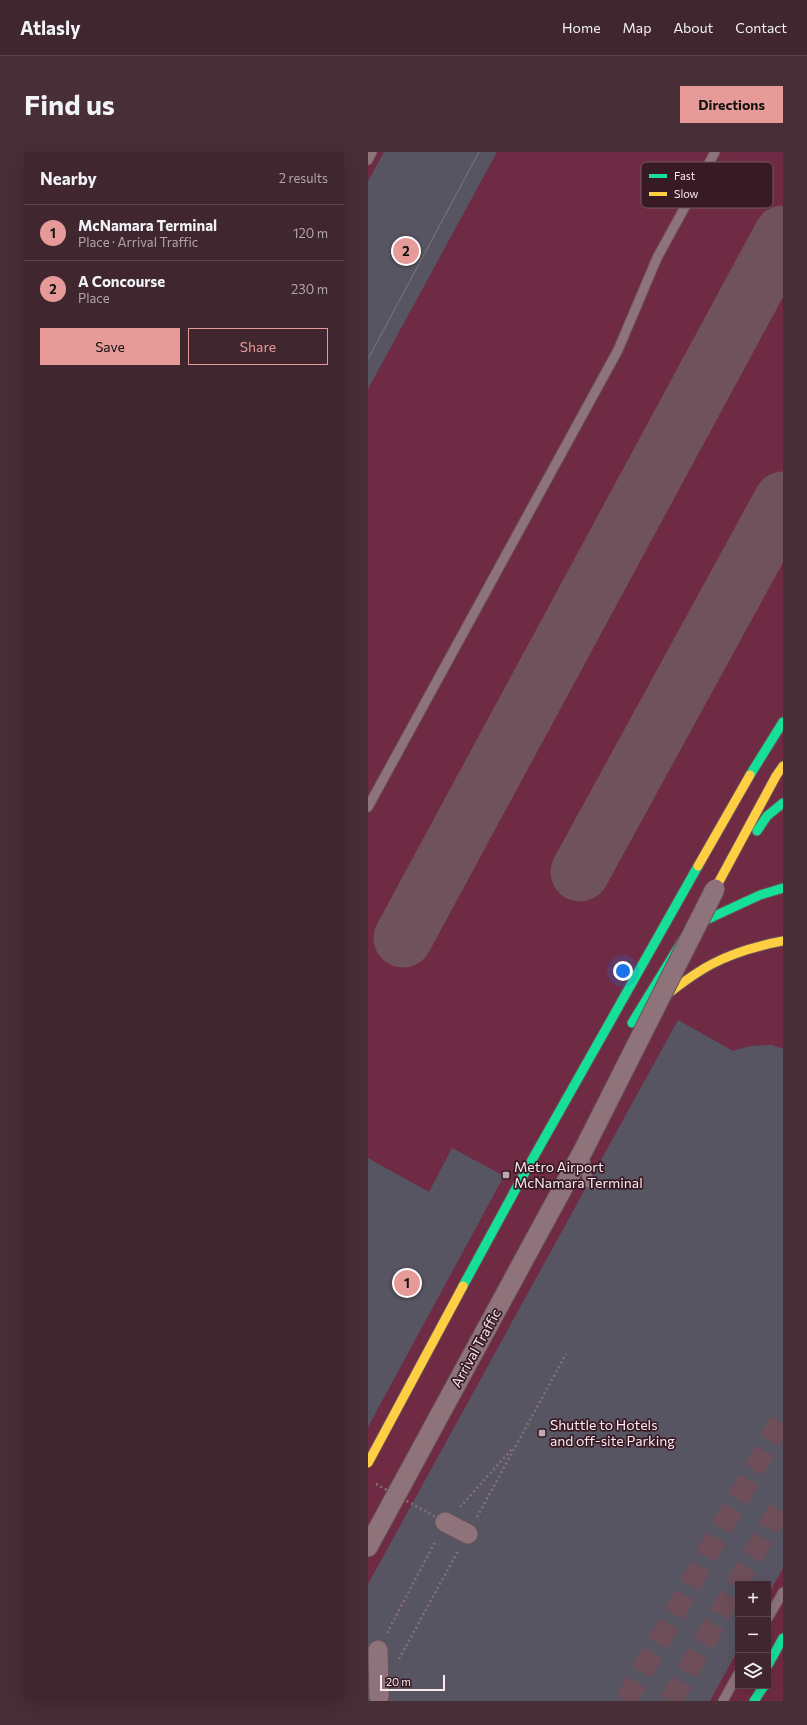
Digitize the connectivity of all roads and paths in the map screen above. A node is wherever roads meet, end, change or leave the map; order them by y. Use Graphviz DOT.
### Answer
graph roads {
  1 [pos="372,152"];
  2 [pos="715,152"];
  3 [pos="368,160"];
  4 [pos="710,162"];
  5 [pos="684,208"];
  6 [pos="783,722"];
  7 [pos="770,761"];
  8 [pos="783,766"];
  9 [pos="750,775"];
  10 [pos="783,803"];
  11 [pos="368,807"];
  12 [pos="783,888"];
  13 [pos="715,889"];
  14 [pos="783,941"];
  15 [pos="584,1150"];
  16 [pos="588,1182"];
  17 [pos="516,1444"];
  18 [pos="368,1463"];
  19 [pos="374,1483"];
  20 [pos="446,1523"];
  21 [pos="468,1534"];
  22 [pos="368,1547"];
  23 [pos="783,1592"];
  24 [pos="769,1617"];
  25 [pos="783,1638"];
  26 [pos="378,1650"];
  27 [pos="771,1660"];
  28 [pos="779,1664"];
  29 [pos="772,1675"];
  30 [pos="735,1679"];
  31 [pos="754,1689"];
  32 [pos="762,1689"];
  33 [pos="379,1696"];
  34 [pos="723,1701"];
  35 [pos="748,1701"];
  36 [pos="754,1701"];
  1 -- 3 [label="lane"];
  2 -- 4 [label="lane"];
  5 -- 11 [label="lane"];
  6 -- 9 [label="main road"];
  7 -- 9 [label="main road"];
  8 -- 13 [label="main road"];
  9 -- 18 [label="main road, bridge"];
  10 -- 13 [label="main road"];
  12 -- 14 [label="main road"];
  13 -- 15 [label="street, Arrival Traffic, bridge"];
  15 -- 16 [label="lane"];
  15 -- 22 [label="street, Arrival Traffic"];
  17 -- 20 [label="path"];
  19 -- 20 [label="path, bridge"];
  20 -- 21 [label="street"];
  20 -- 26 [label="path"];
  23 -- 24 [label="lane"];
  25 -- 27 [label="main road"];
  26 -- 33 [label="street"];
  28 -- 29 [label="main road"];
  30 -- 34 [label="lane"];
  31 -- 35 [label="main road"];
  32 -- 36 [label="main road"];
}
